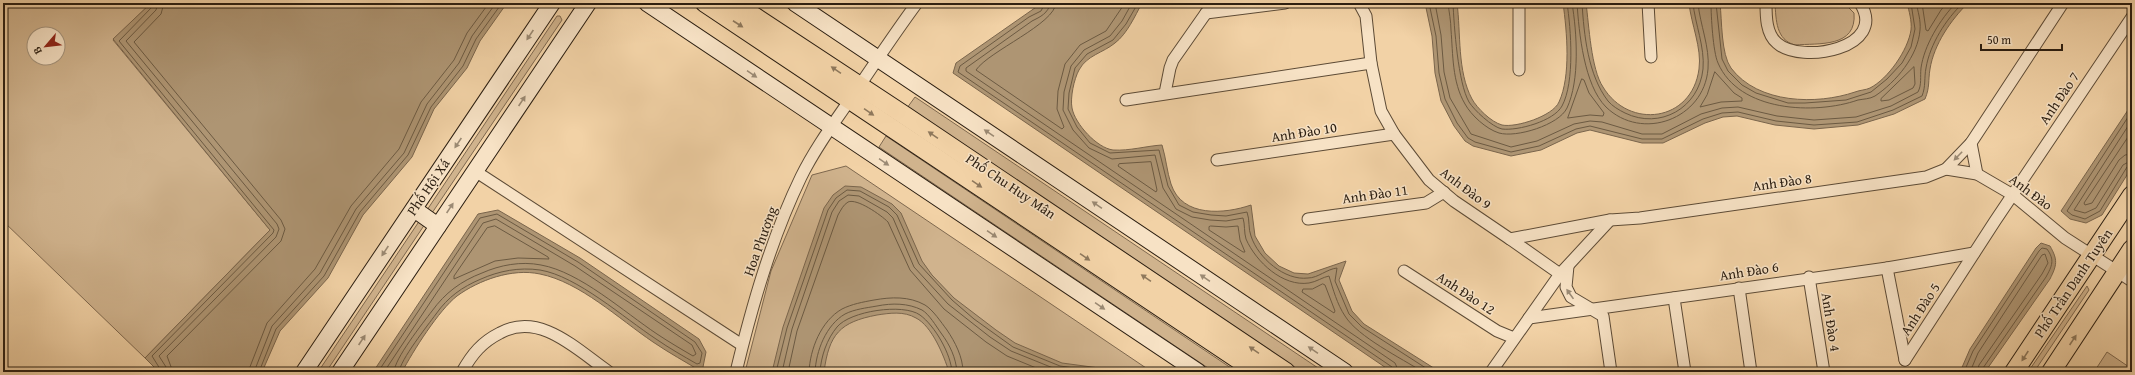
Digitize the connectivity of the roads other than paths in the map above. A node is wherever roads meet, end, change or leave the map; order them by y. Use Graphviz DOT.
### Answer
graph roads {
  1 [pos="552,3"];
  2 [pos="588,3"];
  3 [pos="646,3"];
  4 [pos="705,3"];
  5 [pos="734,3"];
  6 [pos="795,3"];
  7 [pos="917,3"];
  8 [pos="1215,3"];
  9 [pos="1286,3"];
  10 [pos="1359,3"];
  11 [pos="1519,3"];
  12 [pos="1648,3"];
  13 [pos="1766,3"];
  14 [pos="1860,3"];
  15 [pos="2063,3"];
  16 [pos="1206,13"];
  17 [pos="2132,17"];
  18 [pos="1651,57"];
  19 [pos="878,58"];
  20 [pos="1371,63"];
  21 [pos="1519,70"];
  22 [pos="855,92"];
  23 [pos="1165,93"];
  24 [pos="1126,100"];
  25 [pos="830,126"];
  26 [pos="1394,134"];
  27 [pos="1971,143"];
  28 [pos="1217,160"];
  29 [pos="1946,169"];
  30 [pos="475,171"];
  31 [pos="1977,174"];
  32 [pos="1444,192"];
  33 [pos="2013,195"];
  34 [pos="2132,195"];
  35 [pos="414,209"];
  36 [pos="1308,219"];
  37 [pos="1610,220"];
  38 [pos="438,226"];
  39 [pos="1510,238"];
  40 [pos="2132,249"];
  41 [pos="1974,253"];
  42 [pos="2092,255"];
  43 [pos="1568,266"];
  44 [pos="1887,268"];
  45 [pos="1404,271"];
  46 [pos="1560,274"];
  47 [pos="2125,276"];
  48 [pos="1809,277"];
  49 [pos="1739,288"];
  50 [pos="1674,298"];
  51 [pos="1594,310"];
  52 [pos="1529,318"];
  53 [pos="1514,338"];
  54 [pos="742,345"];
  55 [pos="304,372"];
  56 [pos="340,372"];
  57 [pos="462,372"];
  58 [pos="609,372"];
  59 [pos="736,372"];
  60 [pos="1198,372"];
  61 [pos="1257,372"];
  62 [pos="1286,372"];
  63 [pos="1345,372"];
  64 [pos="1491,372"];
  65 [pos="1611,372"];
  66 [pos="1685,372"];
  67 [pos="1751,372"];
  68 [pos="1824,372"];
  69 [pos="2014,372"];
  70 [pos="2051,372"];
  1 -- 35 [label="main road, Phố Hội Xá, one-way"];
  30 -- 2 [label="main road, one-way"];
  3 -- 25 [label="main road, one-way"];
  4 -- 22 [label="main road, Phố Chu Huy Mân, one-way"];
  22 -- 5 [label="main road, Phố Chu Huy Mân, one-way"];
  6 -- 19 [label="main road"];
  7 -- 19 [label="street"];
  8 -- 16 [label="street"];
  9 -- 16 [label="street"];
  10 -- 20 [label="street, Anh Đào 9"];
  11 -- 21 [label="street"];
  12 -- 18 [label="street"];
  13 -- 14 [label="street"];
  15 -- 27 [label="street, Anh Đào 8"];
  16 -- 23 [label="street"];
  17 -- 33 [label="street, Anh Đào 7"];
  19 -- 22 [label="street, Hoa Phượng"];
  63 -- 19 [label="main road, one-way"];
  20 -- 23 [label="street"];
  20 -- 26 [label="street, Anh Đào 9"];
  22 -- 25 [label="street, Hoa Phượng"];
  22 -- 61 [label="main road, Phố Chu Huy Mân, one-way"];
  62 -- 22 [label="main road, Phố Chu Huy Mân, one-way"];
  23 -- 24 [label="street"];
  25 -- 54 [label="street, Hoa Phượng"];
  25 -- 60 [label="main road, one-way"];
  26 -- 28 [label="street, Anh Đào 10"];
  26 -- 32 [label="street, Anh Đào 9"];
  27 -- 29 [label="street, Anh Đào 8, one-way"];
  27 -- 31 [label="street"];
  29 -- 31 [label="street, Anh Đào"];
  29 -- 37 [label="street, Anh Đào 8"];
  38 -- 30 [label="main road, one-way"];
  30 -- 54 [label="street"];
  31 -- 33 [label="street, Anh Đào"];
  32 -- 36 [label="street, Anh Đào 11"];
  32 -- 39 [label="street, Anh Đào 9"];
  33 -- 41 [label="street, Anh Đào 5"];
  33 -- 42 [label="street, Anh Đào"];
  34 -- 42 [label="main road, Phố Trần Danh Tuyên"];
  35 -- 38 [label="main road"];
  35 -- 55 [label="main road, Phố Hội Xá, one-way"];
  37 -- 39 [label="street"];
  37 -- 43 [label="street"];
  56 -- 38 [label="main road, one-way"];
  39 -- 46 [label="street, Anh Đào 9"];
  40 -- 47 [label="main road"];
  41 -- 44 [label="street, Anh Đào 6"];
  41 -- 44 [label="street, Anh Đào 5"];
  42 -- 47 [label="street, Anh Đào"];
  42 -- 69 [label="main road, Phố Trần Danh Tuyên, one-way"];
  43 -- 46 [label="street"];
  51 -- 43 [label="street, one-way"];
  44 -- 48 [label="street, Anh Đào 6"];
  45 -- 53 [label="street, Anh Đào 12"];
  46 -- 52 [label="street"];
  70 -- 47 [label="main road, one-way"];
  48 -- 49 [label="street, Anh Đào 6"];
  48 -- 68 [label="street, Anh Đào 4"];
  49 -- 50 [label="street, Anh Đào 6"];
  49 -- 67 [label="street"];
  50 -- 51 [label="street, Anh Đào 6"];
  50 -- 66 [label="street"];
  51 -- 52 [label="street, Anh Đào 6"];
  51 -- 65 [label="street"];
  52 -- 53 [label="street"];
  53 -- 64 [label="street"];
  54 -- 59 [label="street, Hoa Phượng"];
  57 -- 58 [label="street"];
}
